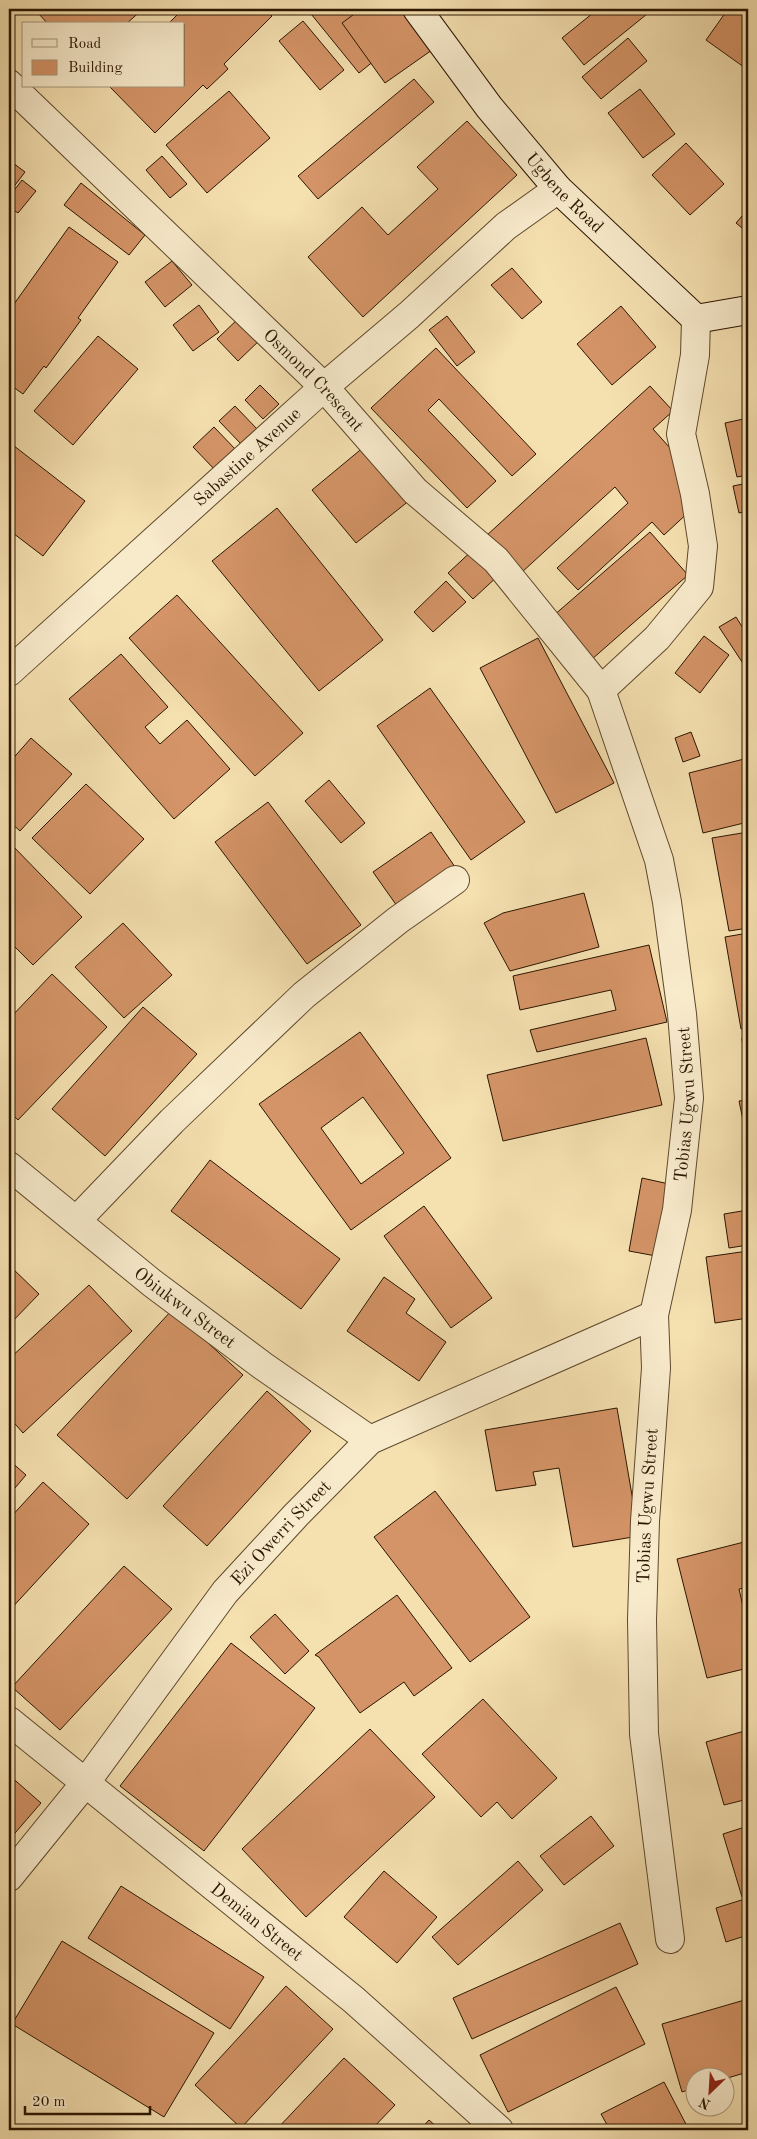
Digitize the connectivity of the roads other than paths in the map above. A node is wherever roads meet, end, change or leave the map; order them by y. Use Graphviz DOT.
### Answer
graph roads {
  1 [pos="417,9"];
  2 [pos="9,84"];
  3 [pos="558,189"];
  4 [pos="748,310"];
  5 [pos="696,319"];
  6 [pos="324,387"];
  7 [pos="9,672"];
  8 [pos="601,690"];
  9 [pos="455,880"];
  10 [pos="9,1166"];
  11 [pos="77,1220"];
  12 [pos="654,1315"];
  13 [pos="370,1440"];
  14 [pos="9,1721"];
  15 [pos="86,1782"];
  16 [pos="9,1877"];
  17 [pos="670,1939"];
  18 [pos="499,2130"];
  1 -- 3 [label="street, Ugbene Road"];
  2 -- 6 [label="street, Osmond Crescent"];
  3 -- 5 [label="street, Ugbene Road"];
  3 -- 6 [label="street, Sabastine Avenue"];
  4 -- 5 [label="street"];
  5 -- 8 [label="street"];
  6 -- 7 [label="street, Sabastine Avenue"];
  6 -- 8 [label="street, Osmond Crescent"];
  8 -- 12 [label="street, Tobias Ugwu Street"];
  9 -- 11 [label="street"];
  10 -- 11 [label="street, Obiukwu Street"];
  11 -- 13 [label="street, Obiukwu Street"];
  12 -- 13 [label="street, Ezi Owerri Street"];
  12 -- 17 [label="street, Tobias Ugwu Street"];
  13 -- 15 [label="street, Ezi Owerri Street"];
  14 -- 15 [label="street, Demian Street"];
  15 -- 16 [label="street, Ezi Owerri Street"];
  15 -- 18 [label="street, Demian Street"];
}
